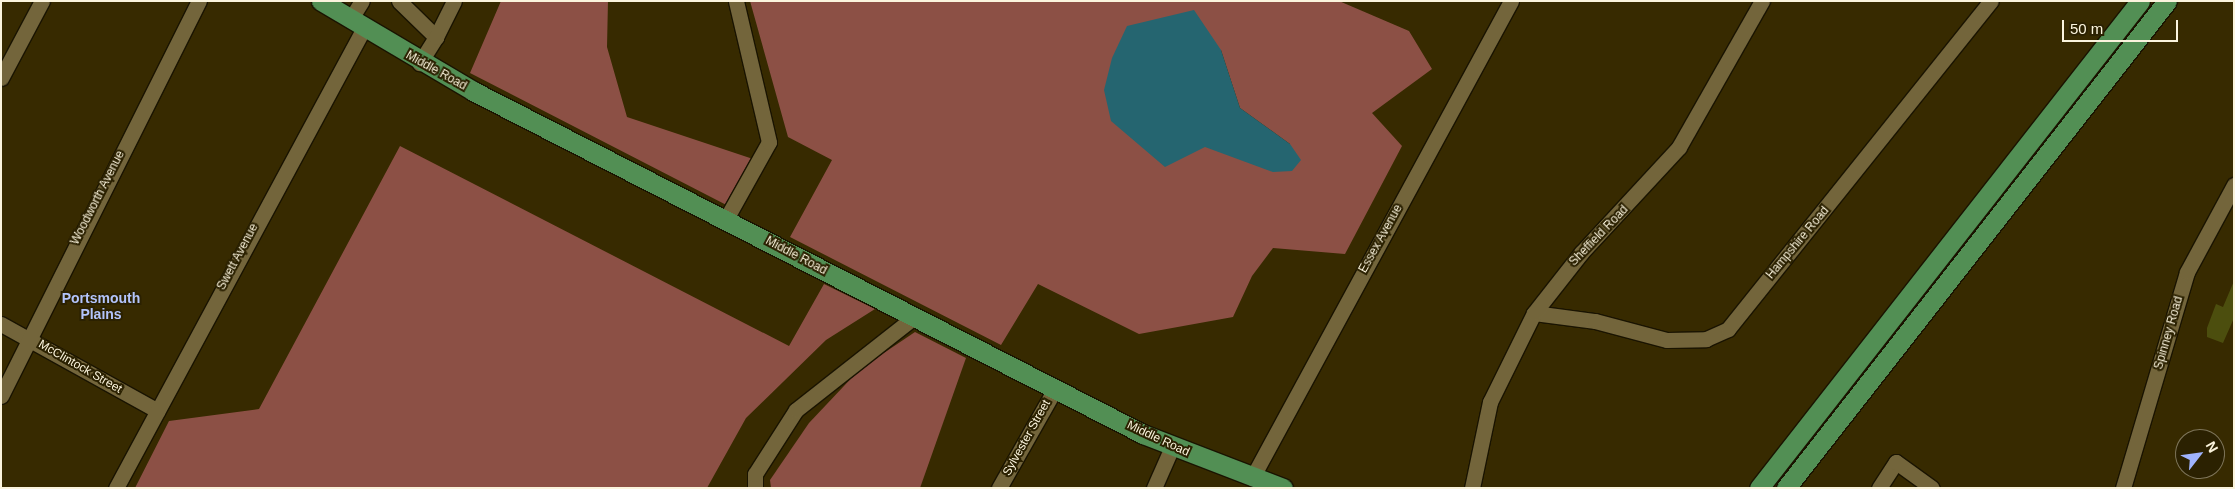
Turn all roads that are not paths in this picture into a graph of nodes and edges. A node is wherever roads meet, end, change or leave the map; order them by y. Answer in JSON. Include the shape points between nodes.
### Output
{"nodes":[{"id":1,"x":42,"y":1,"type":"edge"},
{"id":2,"x":199,"y":1,"type":"edge"},
{"id":3,"x":321,"y":1,"type":"edge"},
{"id":4,"x":362,"y":1,"type":"edge"},
{"id":5,"x":399,"y":1,"type":"edge"},
{"id":6,"x":454,"y":1,"type":"edge"},
{"id":7,"x":736,"y":1,"type":"edge"},
{"id":8,"x":1511,"y":1,"type":"edge"},
{"id":9,"x":1762,"y":1,"type":"edge"},
{"id":10,"x":1991,"y":1,"type":"edge"},
{"id":11,"x":2140,"y":1,"type":"edge"},
{"id":12,"x":2167,"y":1,"type":"edge"},
{"id":13,"x":357,"y":24,"type":"junction"},
{"id":14,"x":436,"y":37,"type":"junction"},
{"id":15,"x":420,"y":63,"type":"junction"},
{"id":16,"x":1,"y":78,"type":"edge"},
{"id":17,"x":2234,"y":185,"type":"edge"},
{"id":18,"x":726,"y":219,"type":"junction"},
{"id":19,"x":1534,"y":313,"type":"junction"},
{"id":20,"x":914,"y":317,"type":"junction"},
{"id":21,"x":1,"y":324,"type":"edge"},
{"id":22,"x":31,"y":339,"type":"junction"},
{"id":23,"x":1055,"y":389,"type":"junction"},
{"id":24,"x":1,"y":396,"type":"edge"},
{"id":25,"x":158,"y":411,"type":"junction"},
{"id":26,"x":1172,"y":447,"type":"junction"},
{"id":27,"x":1252,"y":478,"type":"junction"},
{"id":28,"x":1929,"y":487,"type":"edge"},
{"id":29,"x":116,"y":488,"type":"edge"},
{"id":30,"x":755,"y":488,"type":"edge"},
{"id":31,"x":999,"y":488,"type":"edge"},
{"id":32,"x":1154,"y":488,"type":"edge"},
{"id":33,"x":1283,"y":488,"type":"edge"},
{"id":34,"x":1472,"y":488,"type":"edge"},
{"id":35,"x":1759,"y":488,"type":"edge"},
{"id":36,"x":1786,"y":488,"type":"edge"},
{"id":37,"x":1879,"y":488,"type":"edge"},
{"id":38,"x":2123,"y":488,"type":"edge"}],
"edges":[{"from":1,"to":16,"type":"street"},
{"from":2,"to":22,"type":"street","name":"Woodworth Avenue"},
{"from":3,"to":13,"type":"main road","name":"Middle Road"},
{"from":4,"to":13,"type":"street","name":"Swett Avenue"},
{"from":5,"to":14,"type":"street"},
{"from":6,"to":14,"type":"street"},
{"from":7,"to":18,"type":"street","via":[[769,142]]},
{"from":8,"to":27,"type":"street","name":"Essex Avenue"},
{"from":9,"to":19,"type":"street","name":"Sheffield Road","via":[[1679,147],[1580,253]]},
{"from":10,"to":19,"type":"street","name":"Hampshire Road","via":[[1728,329],[1706,339],[1667,340],[1595,321]]},
{"from":11,"to":35,"type":"main road"},
{"from":12,"to":36,"type":"main road"},
{"from":13,"to":15,"type":"main road","name":"Middle Road"},
{"from":13,"to":25,"type":"street","name":"Swett Avenue"},
{"from":14,"to":15,"type":"street"},
{"from":15,"to":18,"type":"main road","name":"Middle Road"},
{"from":17,"to":38,"type":"street","name":"Spinney Road","via":[[2188,272]]},
{"from":18,"to":20,"type":"main road","name":"Middle Road"},
{"from":19,"to":34,"type":"street","name":"Sheffield Road","via":[[1490,402]]},
{"from":20,"to":23,"type":"main road","name":"Middle Road"},
{"from":20,"to":30,"type":"street","via":[[796,410],[755,474]]},
{"from":21,"to":22,"type":"street","name":"McClintock Street"},
{"from":22,"to":24,"type":"street","name":"Woodworth Avenue"},
{"from":22,"to":25,"type":"street","name":"McClintock Street"},
{"from":23,"to":26,"type":"main road","name":"Middle Road"},
{"from":23,"to":31,"type":"street","name":"Sylvester Street"},
{"from":25,"to":29,"type":"street","name":"Swett Avenue"},
{"from":26,"to":27,"type":"main road","name":"Middle Road"},
{"from":26,"to":32,"type":"street"},
{"from":27,"to":33,"type":"main road","name":"Middle Road"},
{"from":28,"to":37,"type":"street","via":[[1896,462]]}]}
